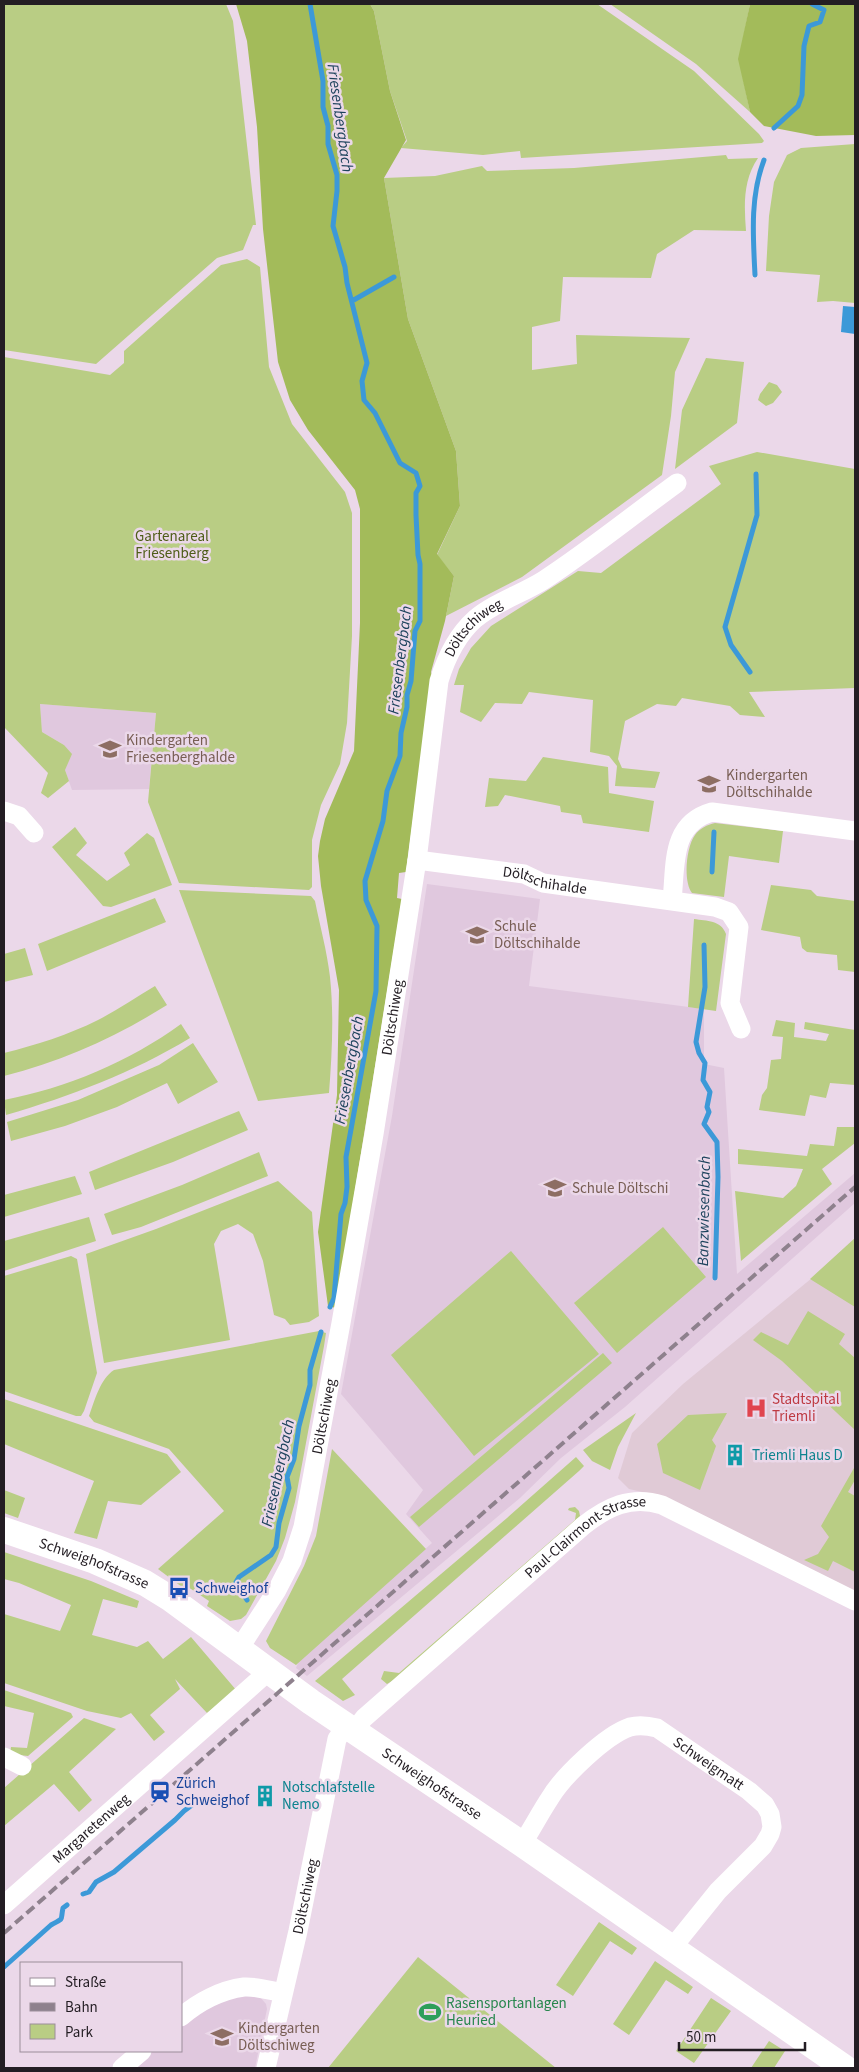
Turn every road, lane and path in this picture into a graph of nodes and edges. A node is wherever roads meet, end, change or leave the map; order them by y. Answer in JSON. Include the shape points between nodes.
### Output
{"nodes":[{"id":1,"x":677,"y":482,"type":"dead end"},
{"id":2,"x":4,"y":811,"type":"edge"},
{"id":3,"x":855,"y":831,"type":"edge"},
{"id":4,"x":34,"y":833,"type":"dead end"},
{"id":5,"x":417,"y":860,"type":"junction"},
{"id":6,"x":672,"y":900,"type":"junction"},
{"id":7,"x":741,"y":1029,"type":"dead end"},
{"id":8,"x":4,"y":1530,"type":"edge"},
{"id":9,"x":855,"y":1601,"type":"edge"},
{"id":10,"x":238,"y":1649,"type":"junction"},
{"id":11,"x":269,"y":1671,"type":"junction"},
{"id":12,"x":350,"y":1729,"type":"junction"},
{"id":13,"x":4,"y":1757,"type":"edge"},
{"id":14,"x":22,"y":1766,"type":"dead end"},
{"id":15,"x":522,"y":1844,"type":"junction"},
{"id":16,"x":4,"y":1906,"type":"edge"},
{"id":17,"x":672,"y":1948,"type":"junction"},
{"id":18,"x":283,"y":1992,"type":"junction"},
{"id":19,"x":182,"y":2016,"type":"edge"},
{"id":20,"x":141,"y":2052,"type":"edge"},
{"id":21,"x":122,"y":2068,"type":"edge"},
{"id":22,"x":266,"y":2068,"type":"edge"},
{"id":23,"x":845,"y":2068,"type":"edge"}],
"edges":[{"from":1,"to":5,"type":"street","name":"Döltschiweg","via":[[570,563],[475,619],[455,642],[439,681]]},
{"from":2,"to":4,"type":"street","via":[[19,816]]},
{"from":3,"to":6,"type":"street","via":[[712,812],[704,814],[680,836]]},
{"from":5,"to":6,"type":"street","name":"Döltschihalde","via":[[524,874],[544,883]]},
{"from":5,"to":10,"type":"street","name":"Döltschiweg","via":[[342,1323],[303,1527],[292,1561],[277,1590]]},
{"from":6,"to":7,"type":"street","name":"Döltschihalde","via":[[722,908],[736,921],[739,934],[730,1003]]},
{"from":8,"to":10,"type":"main road","name":"Schweighofstrasse","via":[[95,1561],[145,1583]]},
{"from":9,"to":12,"type":"street","name":"Paul-Clairmont-Strasse","via":[[662,1504],[639,1500],[621,1503],[583,1526]]},
{"from":10,"to":11,"type":"main road","name":"Schweighofstrasse"},
{"from":11,"to":12,"type":"main road","name":"Schweighofstrasse"},
{"from":11,"to":16,"type":"street","name":"Margaretenweg"},
{"from":12,"to":15,"type":"main road","name":"Schweighofstrasse"},
{"from":12,"to":18,"type":"street","name":"Döltschiweg","via":[[336,1739]]},
{"from":13,"to":14,"type":"street"},
{"from":15,"to":17,"type":"main road","name":"Schweighofstrasse"},
{"from":15,"to":17,"type":"street","name":"Schweigmatt","via":[[565,1777],[585,1758],[630,1727],[657,1728],[708,1762],[765,1805],[770,1814],[770,1834],[763,1846],[718,1891]]},
{"from":17,"to":23,"type":"main road","name":"Schweighofstrasse"},
{"from":18,"to":19,"type":"street","via":[[246,1987],[225,1992],[197,2004]]},
{"from":18,"to":22,"type":"street","name":"Döltschiweg"},
{"from":20,"to":21,"type":"street"}]}
